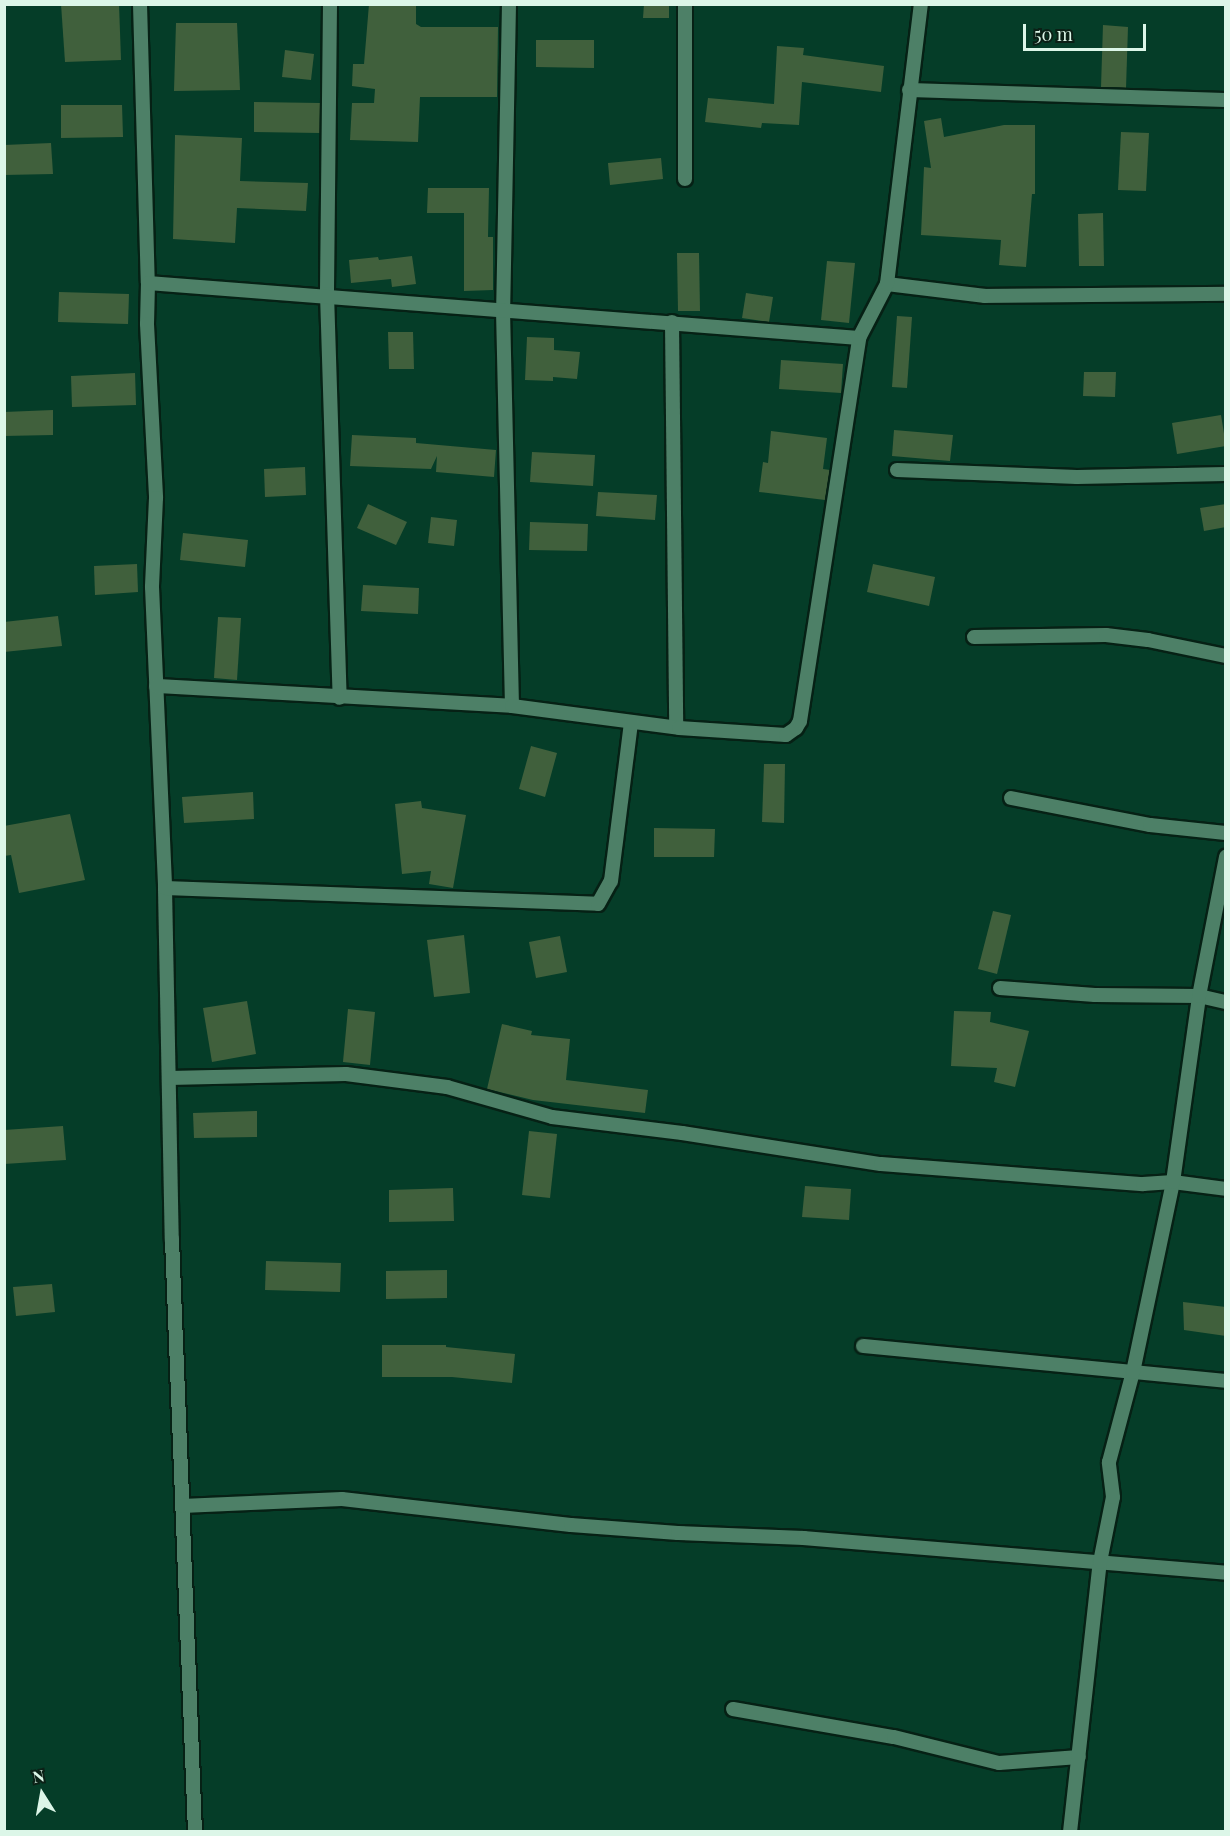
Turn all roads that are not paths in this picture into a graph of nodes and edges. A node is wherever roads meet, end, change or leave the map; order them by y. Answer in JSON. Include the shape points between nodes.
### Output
{"nodes":[{"id":1,"x":140,"y":4,"type":"edge"},
{"id":2,"x":330,"y":4,"type":"edge"},
{"id":3,"x":508,"y":4,"type":"edge"},
{"id":4,"x":685,"y":4,"type":"edge"},
{"id":5,"x":921,"y":4,"type":"edge"},
{"id":6,"x":909,"y":90,"type":"junction"},
{"id":7,"x":1226,"y":100,"type":"edge"},
{"id":8,"x":685,"y":179,"type":"dead end"},
{"id":9,"x":148,"y":283,"type":"junction"},
{"id":10,"x":887,"y":284,"type":"junction"},
{"id":11,"x":327,"y":294,"type":"junction"},
{"id":12,"x":1226,"y":294,"type":"edge"},
{"id":13,"x":503,"y":310,"type":"junction"},
{"id":14,"x":672,"y":322,"type":"junction"},
{"id":15,"x":859,"y":338,"type":"junction"},
{"id":16,"x":897,"y":470,"type":"dead end"},
{"id":17,"x":1226,"y":474,"type":"edge"},
{"id":18,"x":974,"y":637,"type":"dead end"},
{"id":19,"x":1226,"y":656,"type":"edge"},
{"id":20,"x":156,"y":686,"type":"junction"},
{"id":21,"x":340,"y":698,"type":"junction"},
{"id":22,"x":512,"y":706,"type":"junction"},
{"id":23,"x":631,"y":722,"type":"junction"},
{"id":24,"x":676,"y":727,"type":"junction"},
{"id":25,"x":1011,"y":798,"type":"dead end"},
{"id":26,"x":1226,"y":833,"type":"edge"},
{"id":27,"x":1226,"y":857,"type":"edge"},
{"id":28,"x":165,"y":888,"type":"junction"},
{"id":29,"x":1000,"y":988,"type":"dead end"},
{"id":30,"x":1198,"y":996,"type":"junction"},
{"id":31,"x":1226,"y":1002,"type":"edge"},
{"id":32,"x":169,"y":1078,"type":"junction"},
{"id":33,"x":1173,"y":1182,"type":"junction"},
{"id":34,"x":1226,"y":1189,"type":"edge"},
{"id":35,"x":863,"y":1346,"type":"dead end"},
{"id":36,"x":1133,"y":1372,"type":"junction"},
{"id":37,"x":1226,"y":1381,"type":"edge"},
{"id":38,"x":182,"y":1506,"type":"junction"},
{"id":39,"x":1100,"y":1562,"type":"junction"},
{"id":40,"x":1226,"y":1573,"type":"edge"},
{"id":41,"x":734,"y":1709,"type":"dead end"},
{"id":42,"x":1079,"y":1757,"type":"junction"},
{"id":43,"x":195,"y":1832,"type":"edge"},
{"id":44,"x":1070,"y":1832,"type":"edge"}],
"edges":[{"from":1,"to":9,"type":"street"},
{"from":2,"to":11,"type":"street"},
{"from":3,"to":13,"type":"street"},
{"from":4,"to":8,"type":"street"},
{"from":5,"to":6,"type":"street"},
{"from":6,"to":7,"type":"street"},
{"from":6,"to":10,"type":"street"},
{"from":9,"to":11,"type":"street"},
{"from":9,"to":20,"type":"street","via":[[156,498],[152,587]]},
{"from":10,"to":12,"type":"street","via":[[985,296]]},
{"from":10,"to":15,"type":"street"},
{"from":11,"to":13,"type":"street"},
{"from":11,"to":21,"type":"street"},
{"from":13,"to":14,"type":"street"},
{"from":13,"to":22,"type":"street"},
{"from":14,"to":15,"type":"street"},
{"from":14,"to":24,"type":"street"},
{"from":15,"to":24,"type":"street","via":[[800,721],[786,735]]},
{"from":16,"to":17,"type":"street","via":[[1077,477]]},
{"from":18,"to":19,"type":"street","via":[[1106,635]]},
{"from":20,"to":21,"type":"street"},
{"from":20,"to":28,"type":"street"},
{"from":21,"to":22,"type":"street"},
{"from":22,"to":23,"type":"street"},
{"from":23,"to":24,"type":"street"},
{"from":23,"to":28,"type":"street","via":[[611,880],[598,904]]},
{"from":25,"to":26,"type":"street","via":[[1150,825]]},
{"from":27,"to":30,"type":"street"},
{"from":28,"to":32,"type":"street"},
{"from":29,"to":30,"type":"street","via":[[1095,995]]},
{"from":30,"to":31,"type":"street"},
{"from":30,"to":33,"type":"street"},
{"from":32,"to":33,"type":"street","via":[[346,1074],[447,1088],[552,1117],[682,1132],[881,1164],[1143,1184]]},
{"from":32,"to":38,"type":"street"},
{"from":33,"to":34,"type":"street"},
{"from":33,"to":36,"type":"street"},
{"from":35,"to":36,"type":"street"},
{"from":36,"to":37,"type":"street"},
{"from":36,"to":39,"type":"street","via":[[1109,1462],[1113,1497]]},
{"from":38,"to":39,"type":"street","via":[[342,1499],[571,1525],[804,1538]]},
{"from":38,"to":43,"type":"street"},
{"from":39,"to":40,"type":"street"},
{"from":39,"to":42,"type":"street"},
{"from":41,"to":42,"type":"street","via":[[894,1737],[999,1763]]},
{"from":42,"to":44,"type":"street"}]}
